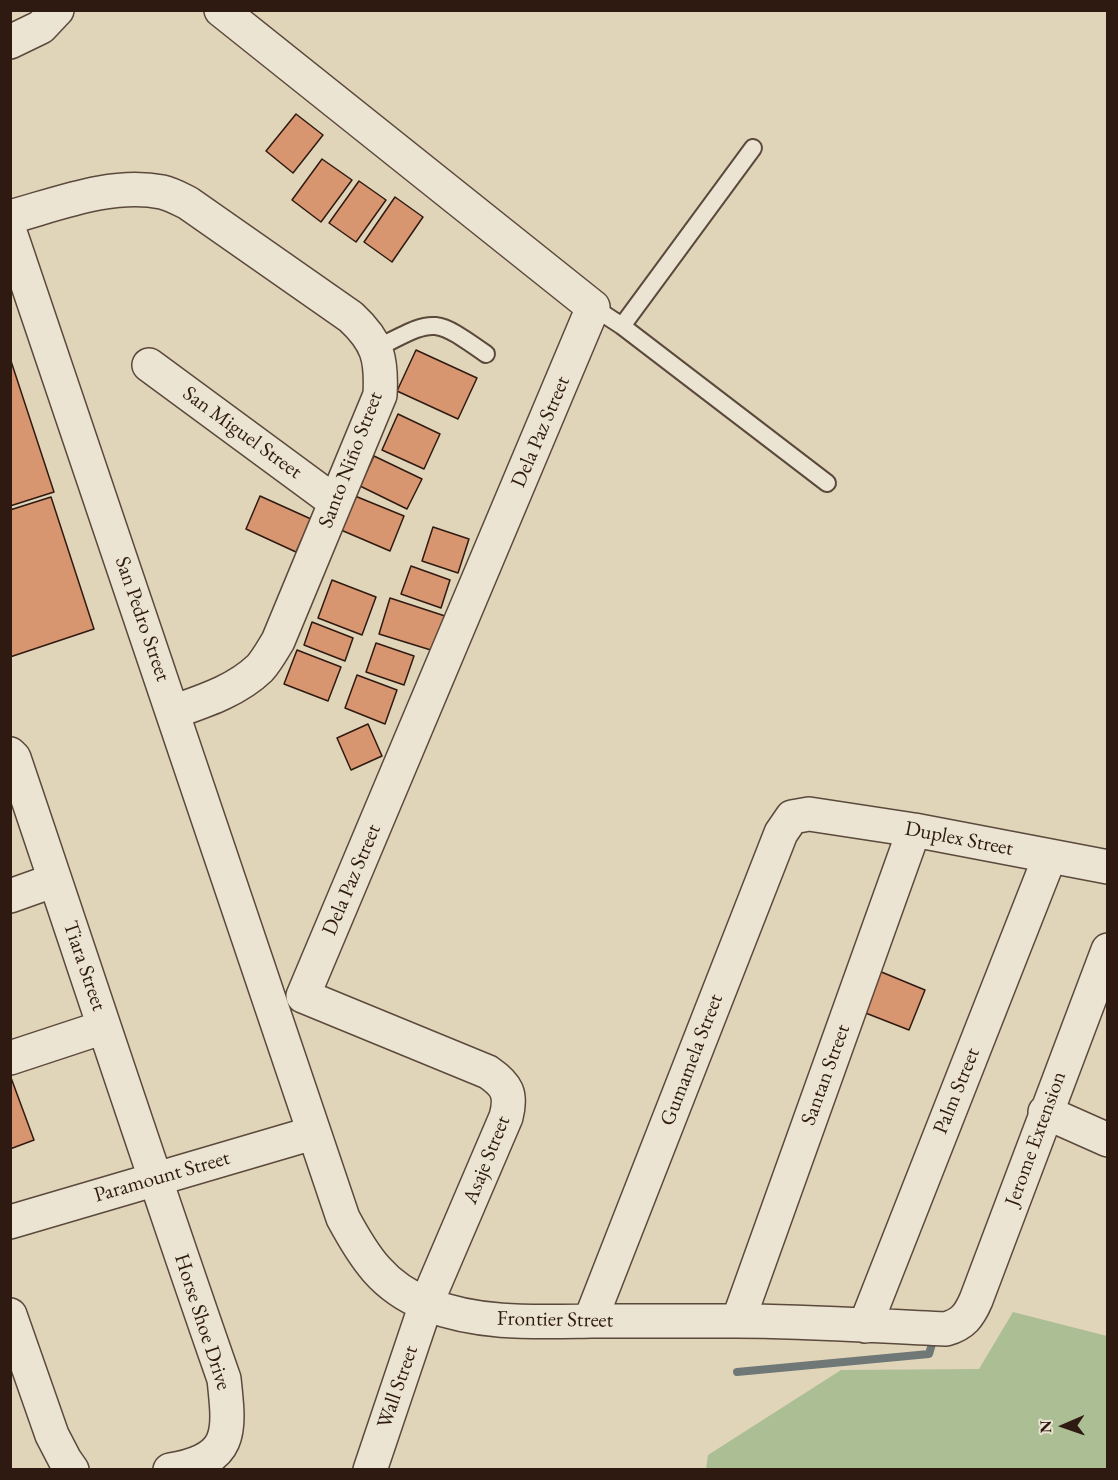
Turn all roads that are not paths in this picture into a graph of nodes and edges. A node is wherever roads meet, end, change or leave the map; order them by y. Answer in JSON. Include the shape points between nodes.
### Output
{"nodes":[{"id":1,"x":57,"y":10,"type":"edge"},
{"id":2,"x":221,"y":10,"type":"edge"},
{"id":3,"x":10,"y":42,"type":"edge"},
{"id":4,"x":753,"y":148,"type":"dead end"},
{"id":5,"x":10,"y":217,"type":"edge"},
{"id":6,"x":10,"y":232,"type":"edge"},
{"id":7,"x":593,"y":307,"type":"junction"},
{"id":8,"x":622,"y":326,"type":"junction"},
{"id":9,"x":377,"y":348,"type":"junction"},
{"id":10,"x":486,"y":354,"type":"dead end"},
{"id":11,"x":149,"y":365,"type":"dead end"},
{"id":12,"x":827,"y":483,"type":"dead end"},
{"id":13,"x":335,"y":502,"type":"junction"},
{"id":14,"x":173,"y":712,"type":"junction"},
{"id":15,"x":10,"y":754,"type":"edge"},
{"id":16,"x":809,"y":813,"type":"joint"},
{"id":17,"x":914,"y":830,"type":"junction"},
{"id":18,"x":1050,"y":856,"type":"junction"},
{"id":19,"x":1107,"y":867,"type":"edge"},
{"id":20,"x":55,"y":880,"type":"junction"},
{"id":21,"x":10,"y":896,"type":"edge"},
{"id":22,"x":1107,"y":950,"type":"edge"},
{"id":23,"x":303,"y":996,"type":"junction"},
{"id":24,"x":271,"y":1007,"type":"junction"},
{"id":25,"x":104,"y":1027,"type":"junction"},
{"id":26,"x":10,"y":1059,"type":"edge"},
{"id":27,"x":1045,"y":1112,"type":"junction"},
{"id":28,"x":313,"y":1133,"type":"junction"},
{"id":29,"x":1107,"y":1140,"type":"edge"},
{"id":30,"x":154,"y":1180,"type":"junction"},
{"id":31,"x":10,"y":1222,"type":"edge"},
{"id":32,"x":426,"y":1304,"type":"junction"},
{"id":33,"x":10,"y":1316,"type":"edge"},
{"id":34,"x":590,"y":1321,"type":"junction"},
{"id":35,"x":738,"y":1321,"type":"junction"},
{"id":36,"x":959,"y":1325,"type":"joint"},
{"id":37,"x":865,"y":1326,"type":"junction"},
{"id":38,"x":72,"y":1470,"type":"edge"},
{"id":39,"x":171,"y":1470,"type":"edge"},
{"id":40,"x":370,"y":1470,"type":"edge"}],
"edges":[{"from":1,"to":3,"type":"street","via":[[41,27]]},
{"from":2,"to":7,"type":"street"},
{"from":4,"to":8,"type":"lane"},
{"from":5,"to":9,"type":"street","name":"Santo Niño Street","via":[[95,194],[164,192],[188,203],[351,316]]},
{"from":6,"to":14,"type":"street","name":"San Pedro Street"},
{"from":7,"to":8,"type":"lane"},
{"from":7,"to":23,"type":"street","name":"Dela Paz Street"},
{"from":8,"to":12,"type":"lane"},
{"from":9,"to":10,"type":"lane","via":[[431,324],[454,331]]},
{"from":9,"to":13,"type":"street","name":"Santo Niño Street","via":[[380,395]]},
{"from":11,"to":13,"type":"street","name":"San Miguel Street"},
{"from":13,"to":14,"type":"street","name":"Santo Niño Street","via":[[278,641],[261,667],[212,699]]},
{"from":14,"to":24,"type":"street","name":"San Pedro Street"},
{"from":15,"to":20,"type":"street","name":"Tiara Street"},
{"from":16,"to":17,"type":"street","name":"Duplex Street"},
{"from":16,"to":34,"type":"street","name":"Gumamela Street","via":[[792,817],[781,833]]},
{"from":17,"to":18,"type":"street","name":"Duplex Street"},
{"from":17,"to":35,"type":"street","name":"Santan Street"},
{"from":18,"to":19,"type":"street","name":"Duplex Street"},
{"from":18,"to":37,"type":"street","name":"Palm Street"},
{"from":20,"to":21,"type":"street"},
{"from":20,"to":25,"type":"street","name":"Tiara Street"},
{"from":22,"to":27,"type":"street","name":"Jerome Extension"},
{"from":23,"to":24,"type":"street"},
{"from":23,"to":32,"type":"street","name":"Asaje Street","via":[[488,1072],[507,1090],[510,1103],[506,1117]]},
{"from":24,"to":28,"type":"street","name":"Frontier Street"},
{"from":25,"to":26,"type":"street"},
{"from":25,"to":30,"type":"street","name":"Tiara Street"},
{"from":27,"to":29,"type":"street"},
{"from":27,"to":36,"type":"street","name":"Jerome Extension","via":[[976,1300]]},
{"from":28,"to":30,"type":"street","name":"Paramount Street"},
{"from":28,"to":32,"type":"street","name":"Frontier Street","via":[[343,1218],[361,1251],[382,1277]]},
{"from":30,"to":31,"type":"street","name":"Paramount Street"},
{"from":30,"to":39,"type":"street","name":"Horse Shoe Drive","via":[[224,1379],[228,1410],[226,1434],[216,1453]]},
{"from":32,"to":34,"type":"street","name":"Frontier Street","via":[[495,1321]]},
{"from":32,"to":40,"type":"street","name":"Wall Street"},
{"from":33,"to":38,"type":"street","via":[[52,1435]]},
{"from":34,"to":35,"type":"street","name":"Frontier Street"},
{"from":35,"to":37,"type":"street","name":"Frontier Street"},
{"from":36,"to":37,"type":"street","name":"Frontier Street","via":[[946,1329]]}]}
